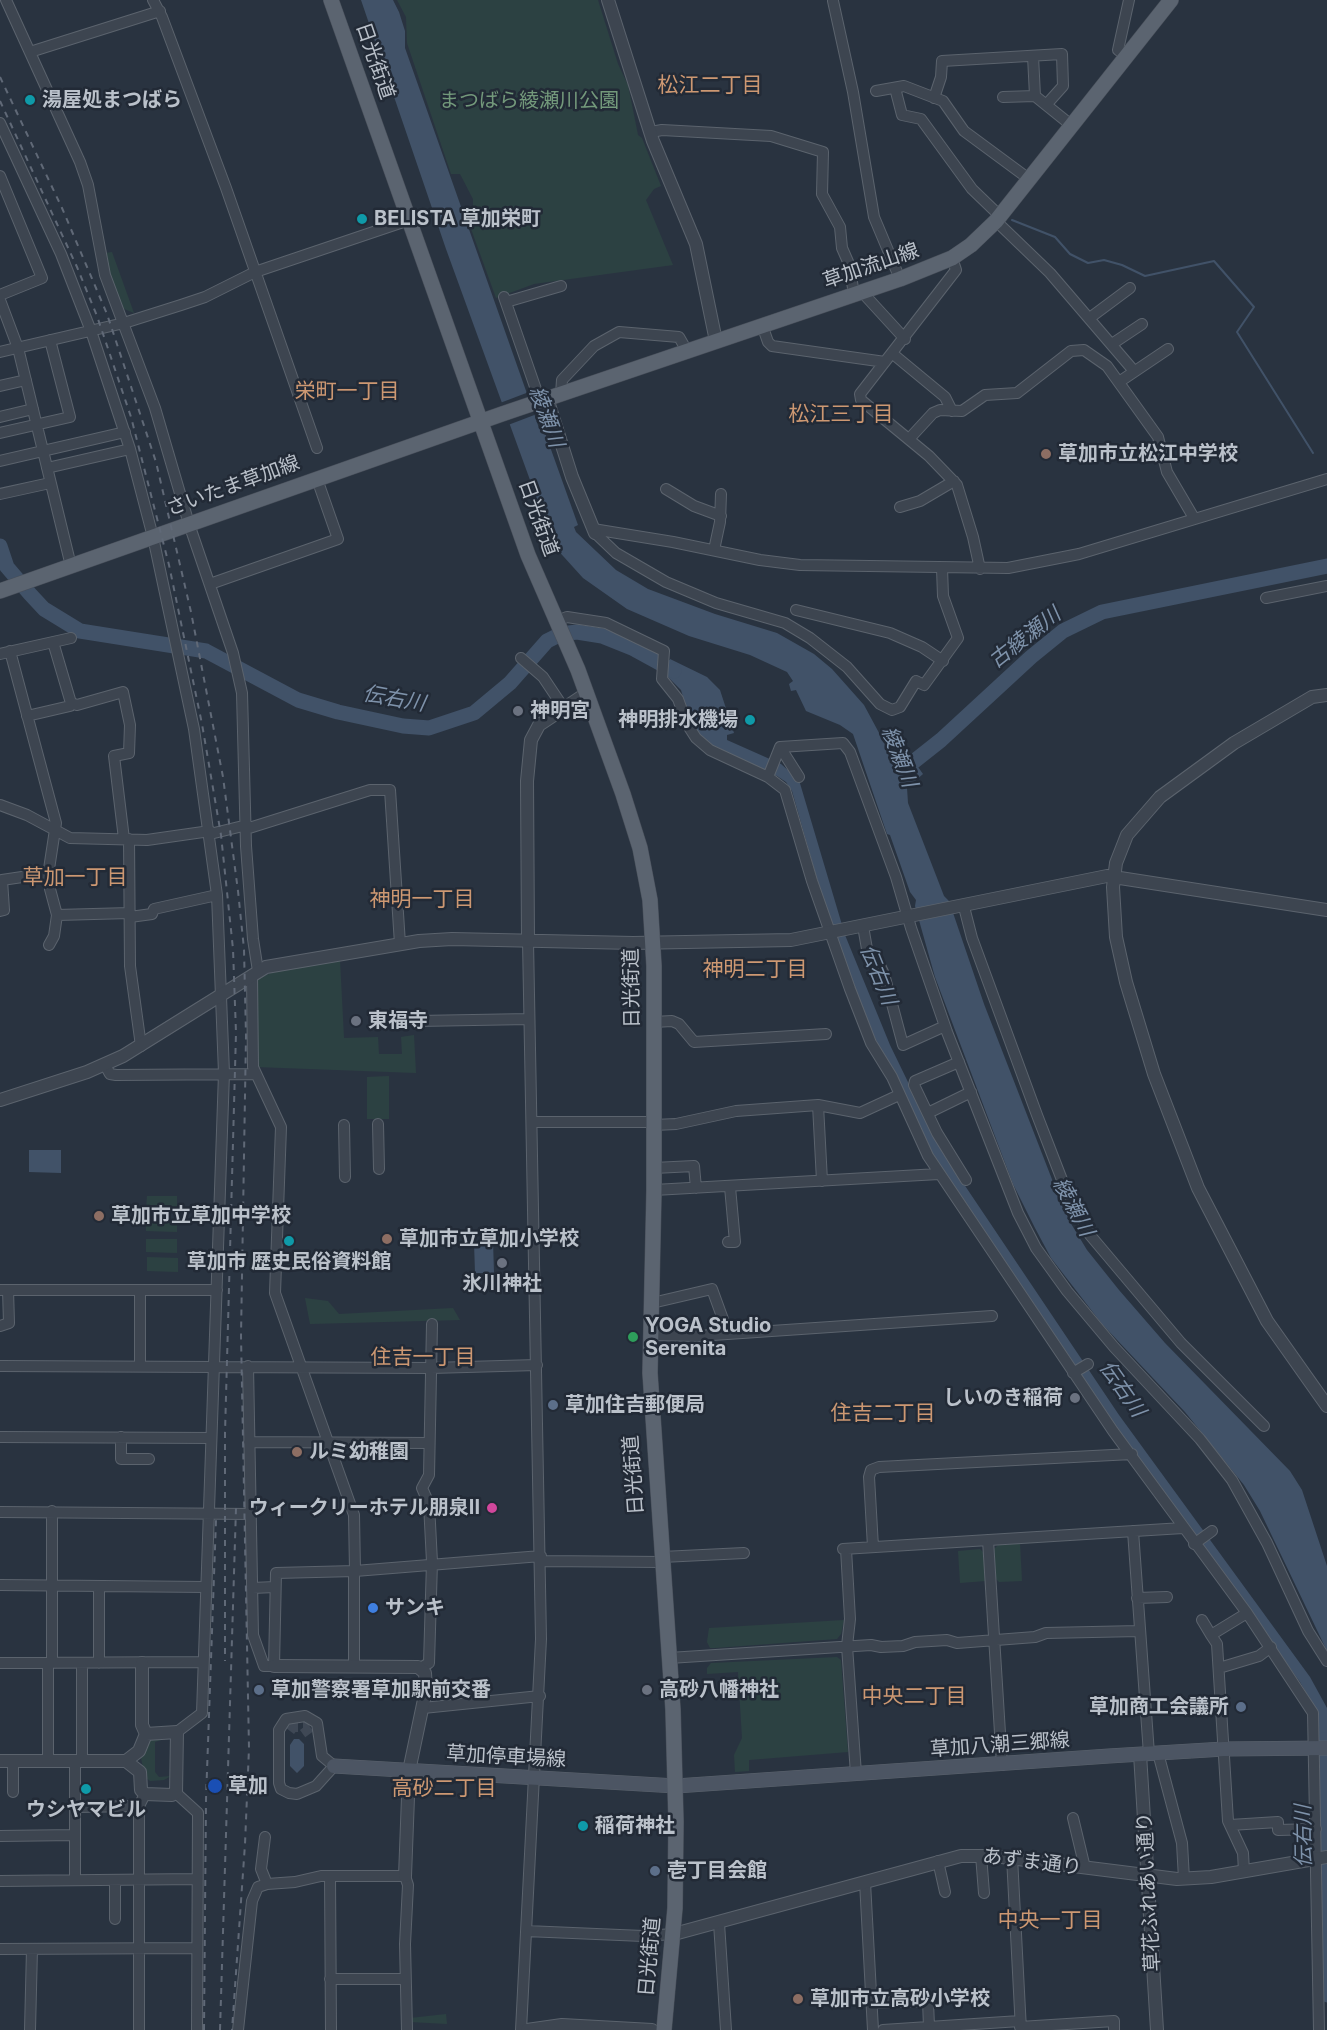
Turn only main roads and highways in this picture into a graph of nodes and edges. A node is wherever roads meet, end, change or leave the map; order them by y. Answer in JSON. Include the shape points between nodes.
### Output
{"nodes":[{"id":1,"x":331,"y":0,"type":"edge"},
{"id":2,"x":1171,"y":0,"type":"edge"},
{"id":3,"x":481,"y":421,"type":"junction"},
{"id":4,"x":2,"y":586,"type":"edge"},
{"id":5,"x":1320,"y":1748,"type":"edge"},
{"id":6,"x":334,"y":1766,"type":"road end"},
{"id":7,"x":676,"y":1786,"type":"junction"},
{"id":8,"x":664,"y":2030,"type":"edge"}],
"edges":[{"from":1,"to":3,"type":"main road","name":"日光街道"},
{"from":2,"to":3,"type":"main road","name":"草加流山線","via":[[998,219],[952,258]]},
{"from":3,"to":4,"type":"main road","name":"さいたま草加線","via":[[71,566]]},
{"from":3,"to":7,"type":"main road","name":"日光街道","via":[[532,564],[587,693],[640,848],[650,900],[654,1022],[651,1412]]},
{"from":5,"to":7,"type":"main road","name":"草加八潮三郷線","via":[[1224,1749]]},
{"from":6,"to":7,"type":"main road","name":"草加停車場線"},
{"from":7,"to":8,"type":"main road","name":"日光街道","via":[[674,1934]]}]}
